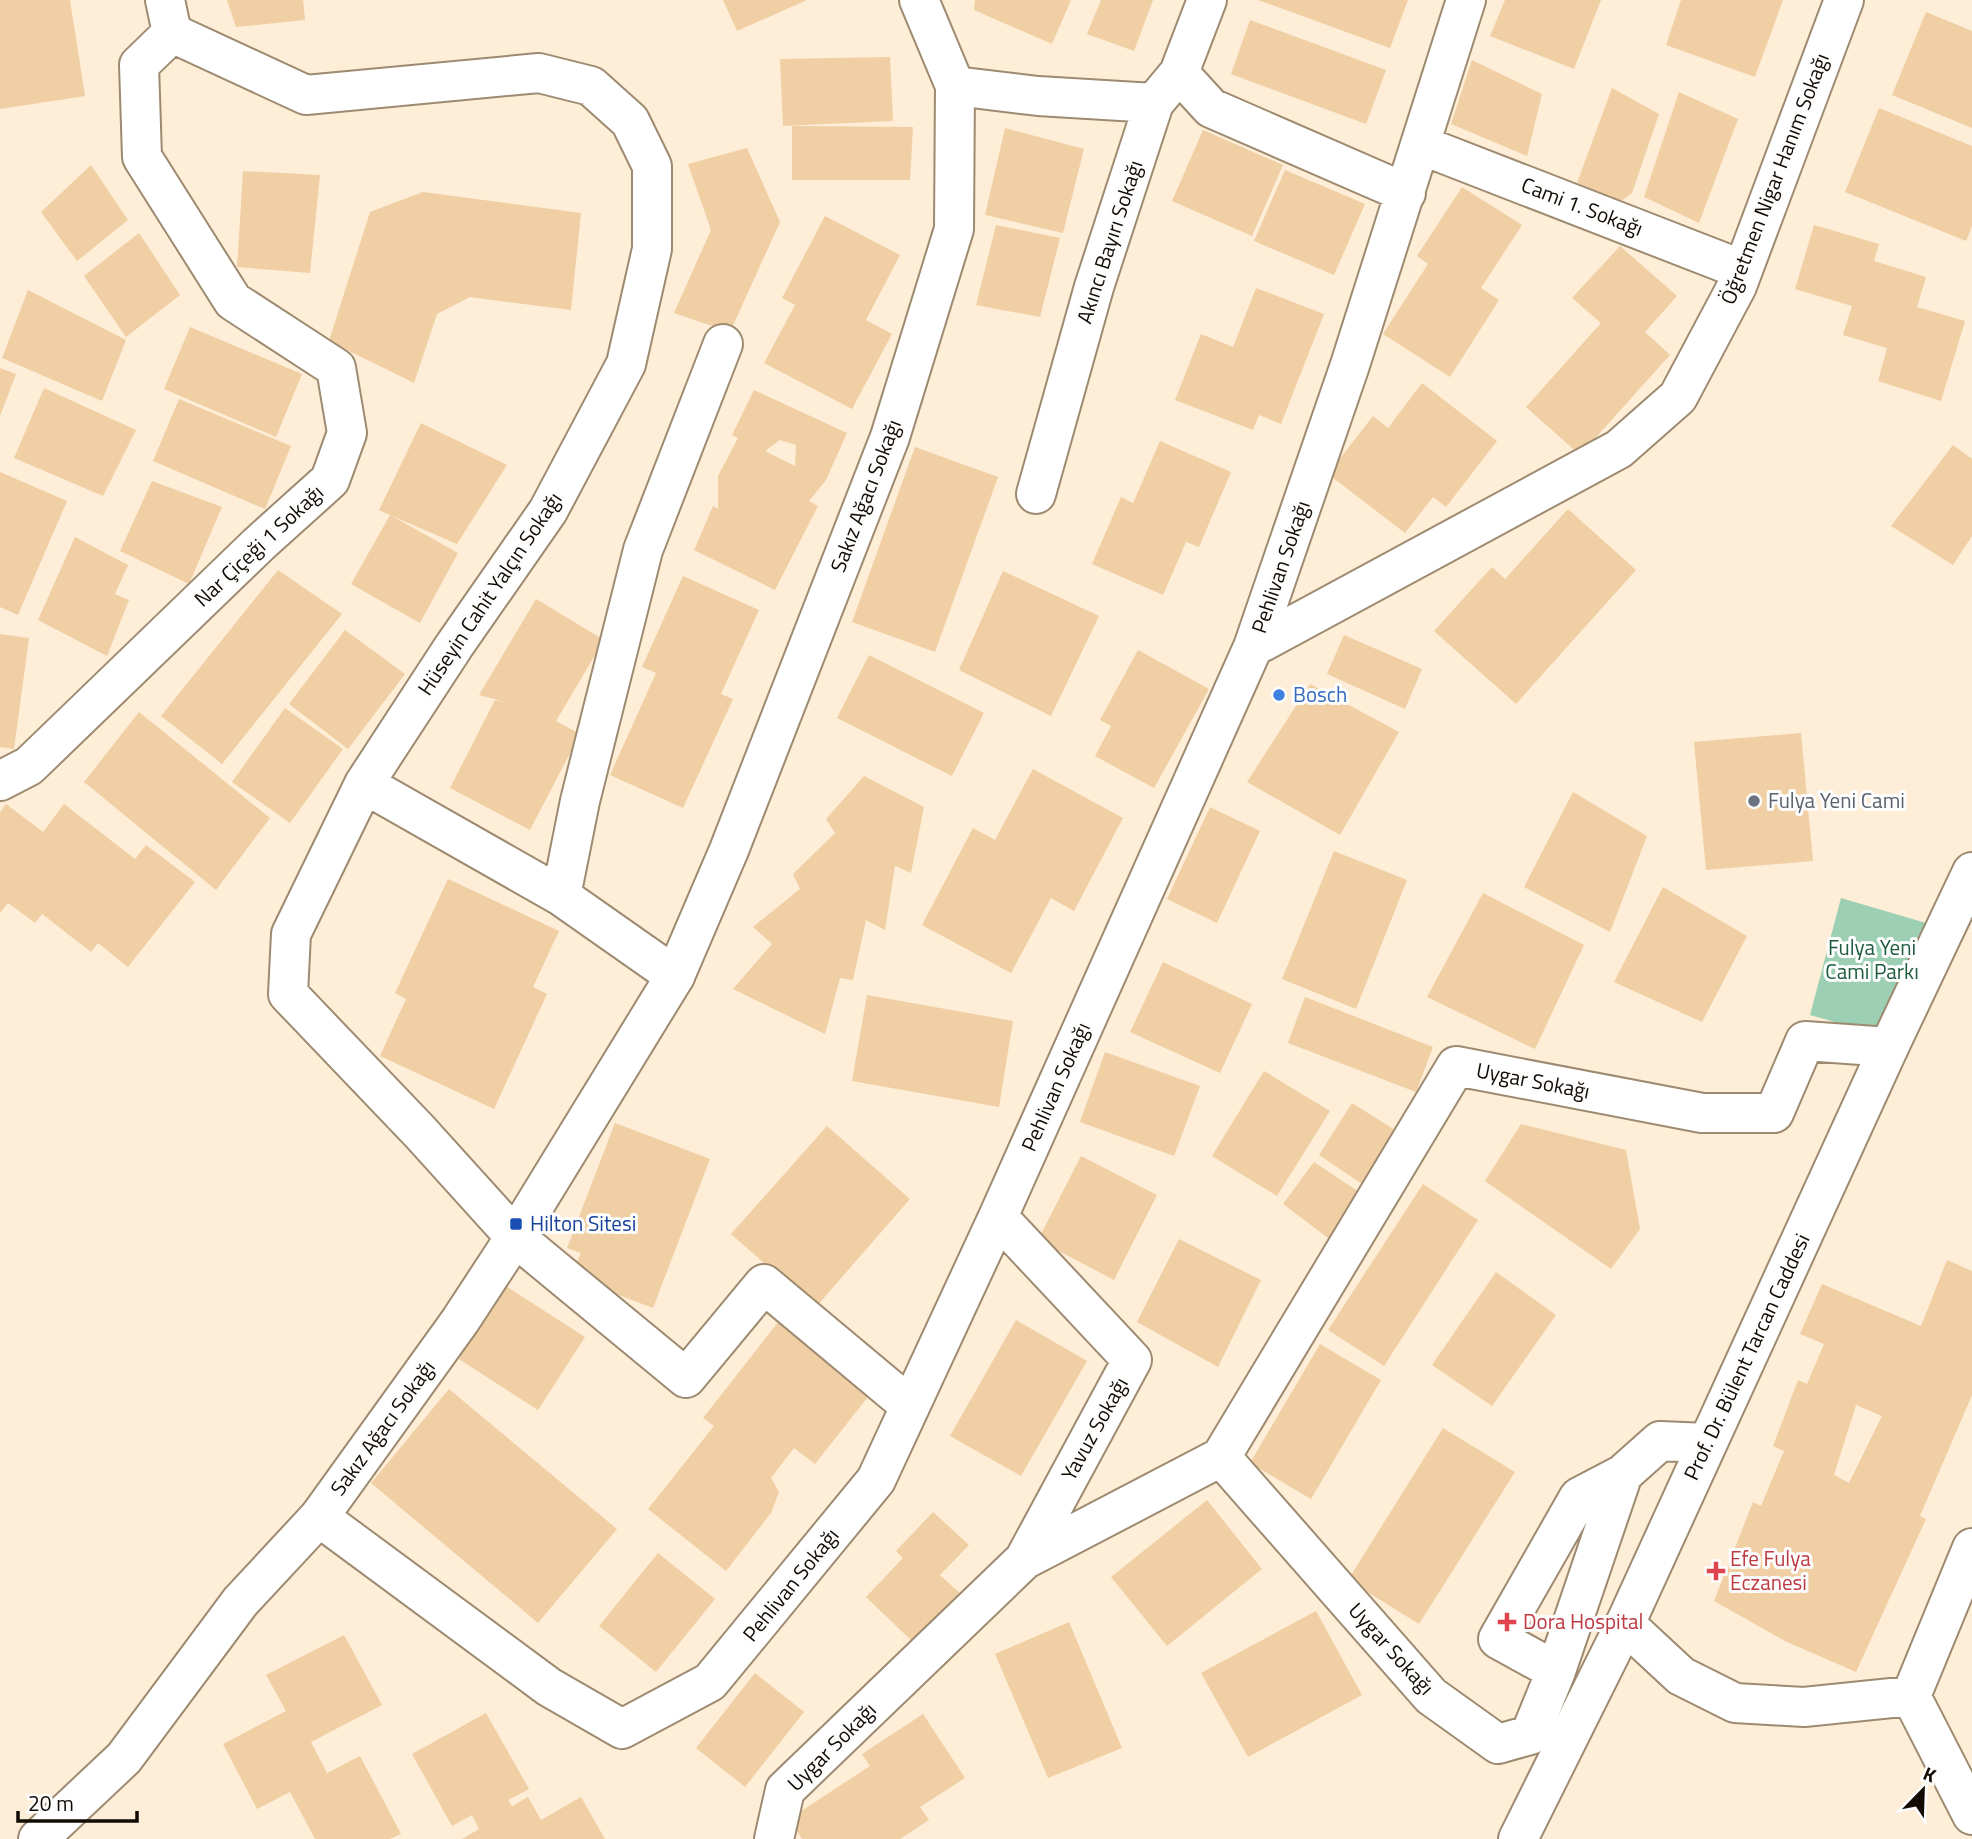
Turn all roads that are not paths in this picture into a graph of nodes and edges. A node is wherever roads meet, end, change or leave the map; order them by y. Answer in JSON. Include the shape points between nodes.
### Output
{"nodes":[{"id":1,"x":919,"y":0,"type":"edge"},
{"id":2,"x":1207,"y":0,"type":"edge"},
{"id":3,"x":1466,"y":0,"type":"edge"},
{"id":4,"x":1844,"y":0,"type":"edge"},
{"id":5,"x":168,"y":16,"type":"edge"},
{"id":6,"x":1180,"y":73,"type":"junction"},
{"id":7,"x":955,"y":86,"type":"junction"},
{"id":8,"x":1154,"y":103,"type":"junction"},
{"id":9,"x":1421,"y":145,"type":"junction"},
{"id":10,"x":1406,"y":193,"type":"junction"},
{"id":11,"x":1743,"y":270,"type":"junction"},
{"id":12,"x":723,"y":344,"type":"dead end"},
{"id":13,"x":1036,"y":494,"type":"dead end"},
{"id":14,"x":1253,"y":647,"type":"junction"},
{"id":15,"x":0,"y":781,"type":"edge"},
{"id":16,"x":364,"y":784,"type":"junction"},
{"id":17,"x":1972,"y":872,"type":"edge"},
{"id":18,"x":561,"y":896,"type":"junction"},
{"id":19,"x":675,"y":976,"type":"junction"},
{"id":20,"x":1889,"y":1047,"type":"junction"},
{"id":21,"x":998,"y":1217,"type":"junction"},
{"id":22,"x":515,"y":1237,"type":"junction"},
{"id":23,"x":910,"y":1406,"type":"junction"},
{"id":24,"x":1707,"y":1443,"type":"junction"},
{"id":25,"x":1222,"y":1457,"type":"junction"},
{"id":26,"x":1623,"y":1474,"type":"junction"},
{"id":27,"x":319,"y":1517,"type":"junction"},
{"id":28,"x":1972,"y":1548,"type":"edge"},
{"id":29,"x":1024,"y":1560,"type":"junction"},
{"id":30,"x":1625,"y":1624,"type":"junction"},
{"id":31,"x":1556,"y":1671,"type":"junction"},
{"id":32,"x":1911,"y":1696,"type":"junction"},
{"id":33,"x":1972,"y":1815,"type":"edge"},
{"id":34,"x":38,"y":1839,"type":"edge"},
{"id":35,"x":774,"y":1839,"type":"edge"},
{"id":36,"x":1518,"y":1839,"type":"edge"}],
"edges":[{"from":1,"to":7,"type":"street","name":"Sakız Ağacı Sokağı"},
{"from":2,"to":6,"type":"street","name":"Akıncı Bayırı Sokağı"},
{"from":3,"to":9,"type":"street","name":"Pehlivan Sokağı"},
{"from":4,"to":11,"type":"street","name":"Öğretmen Nigar Hanım Sokağı"},
{"from":5,"to":15,"type":"street","name":"Nar Çiçeği 1 Sokağı","via":[[139,65],[142,157],[233,302],[335,368],[347,433],[330,480],[29,765]]},
{"from":5,"to":16,"type":"street","name":"Hüseyin Cahit Yalçın Sokağı","via":[[306,95],[539,73],[591,86],[629,121],[652,166],[652,249],[625,364],[548,511]]},
{"from":6,"to":8,"type":"street","name":"Akıncı Bayırı Sokağı"},
{"from":6,"to":10,"type":"street","via":[[1211,108]]},
{"from":7,"to":8,"type":"street"},
{"from":7,"to":19,"type":"street","name":"Sakız Ağacı Sokağı","via":[[954,229],[890,437]]},
{"from":8,"to":13,"type":"street","name":"Akıncı Bayırı Sokağı","via":[[1094,287]]},
{"from":9,"to":10,"type":"street","name":"Pehlivan Sokağı"},
{"from":9,"to":11,"type":"street","name":"Cami 1. Sokağı"},
{"from":10,"to":14,"type":"street","name":"Pehlivan Sokağı"},
{"from":11,"to":14,"type":"street","name":"Öğretmen Nigar Hanım Sokağı","via":[[1678,397],[1619,449]]},
{"from":12,"to":18,"type":"street","via":[[643,550]]},
{"from":14,"to":21,"type":"street","name":"Pehlivan Sokağı"},
{"from":16,"to":18,"type":"street"},
{"from":16,"to":22,"type":"street","name":"Hüseyin Cahit Yalçın Sokağı","via":[[291,934],[288,994]]},
{"from":17,"to":20,"type":"street","name":"Prof. Dr. Bülent Tarcan Caddesi"},
{"from":18,"to":19,"type":"street"},
{"from":19,"to":22,"type":"street","name":"Sakız Ağacı Sokağı"},
{"from":20,"to":24,"type":"street","name":"Prof. Dr. Bülent Tarcan Caddesi"},
{"from":20,"to":25,"type":"street","name":"Uygar Sokağı","via":[[1805,1041],[1774,1113],[1702,1114],[1456,1066]]},
{"from":21,"to":23,"type":"street","name":"Pehlivan Sokağı"},
{"from":21,"to":29,"type":"street","name":"Yavuz Sokağı","via":[[1132,1360]]},
{"from":22,"to":23,"type":"street","name":"Hüseyin Cahit Yalçın Sokağı","via":[[686,1378],[764,1284]]},
{"from":22,"to":27,"type":"street","name":"Sakız Ağacı Sokağı"},
{"from":23,"to":27,"type":"street","name":"Pehlivan Sokağı","via":[[876,1480],[710,1682],[622,1729],[549,1687]]},
{"from":24,"to":26,"type":"street","name":"Uygar Sokağı","via":[[1660,1441]]},
{"from":24,"to":30,"type":"street","name":"Prof. Dr. Bülent Tarcan Caddesi"},
{"from":25,"to":29,"type":"street","name":"Uygar Sokağı"},
{"from":25,"to":31,"type":"street","name":"Uygar Sokağı","via":[[1431,1696],[1499,1744],[1530,1735]]},
{"from":26,"to":31,"type":"street","name":"Uygar Sokağı"},
{"from":26,"to":31,"type":"street","via":[[1579,1497],[1498,1639]]},
{"from":27,"to":34,"type":"street","name":"Sakız Ağacı Sokağı","via":[[240,1602],[124,1758]]},
{"from":28,"to":32,"type":"street"},
{"from":29,"to":35,"type":"street","name":"Uygar Sokağı","via":[[785,1790]]},
{"from":30,"to":32,"type":"street","via":[[1681,1676],[1735,1703],[1804,1707]]},
{"from":30,"to":36,"type":"street","name":"Prof. Dr. Bülent Tarcan Caddesi"},
{"from":32,"to":33,"type":"street"}]}
